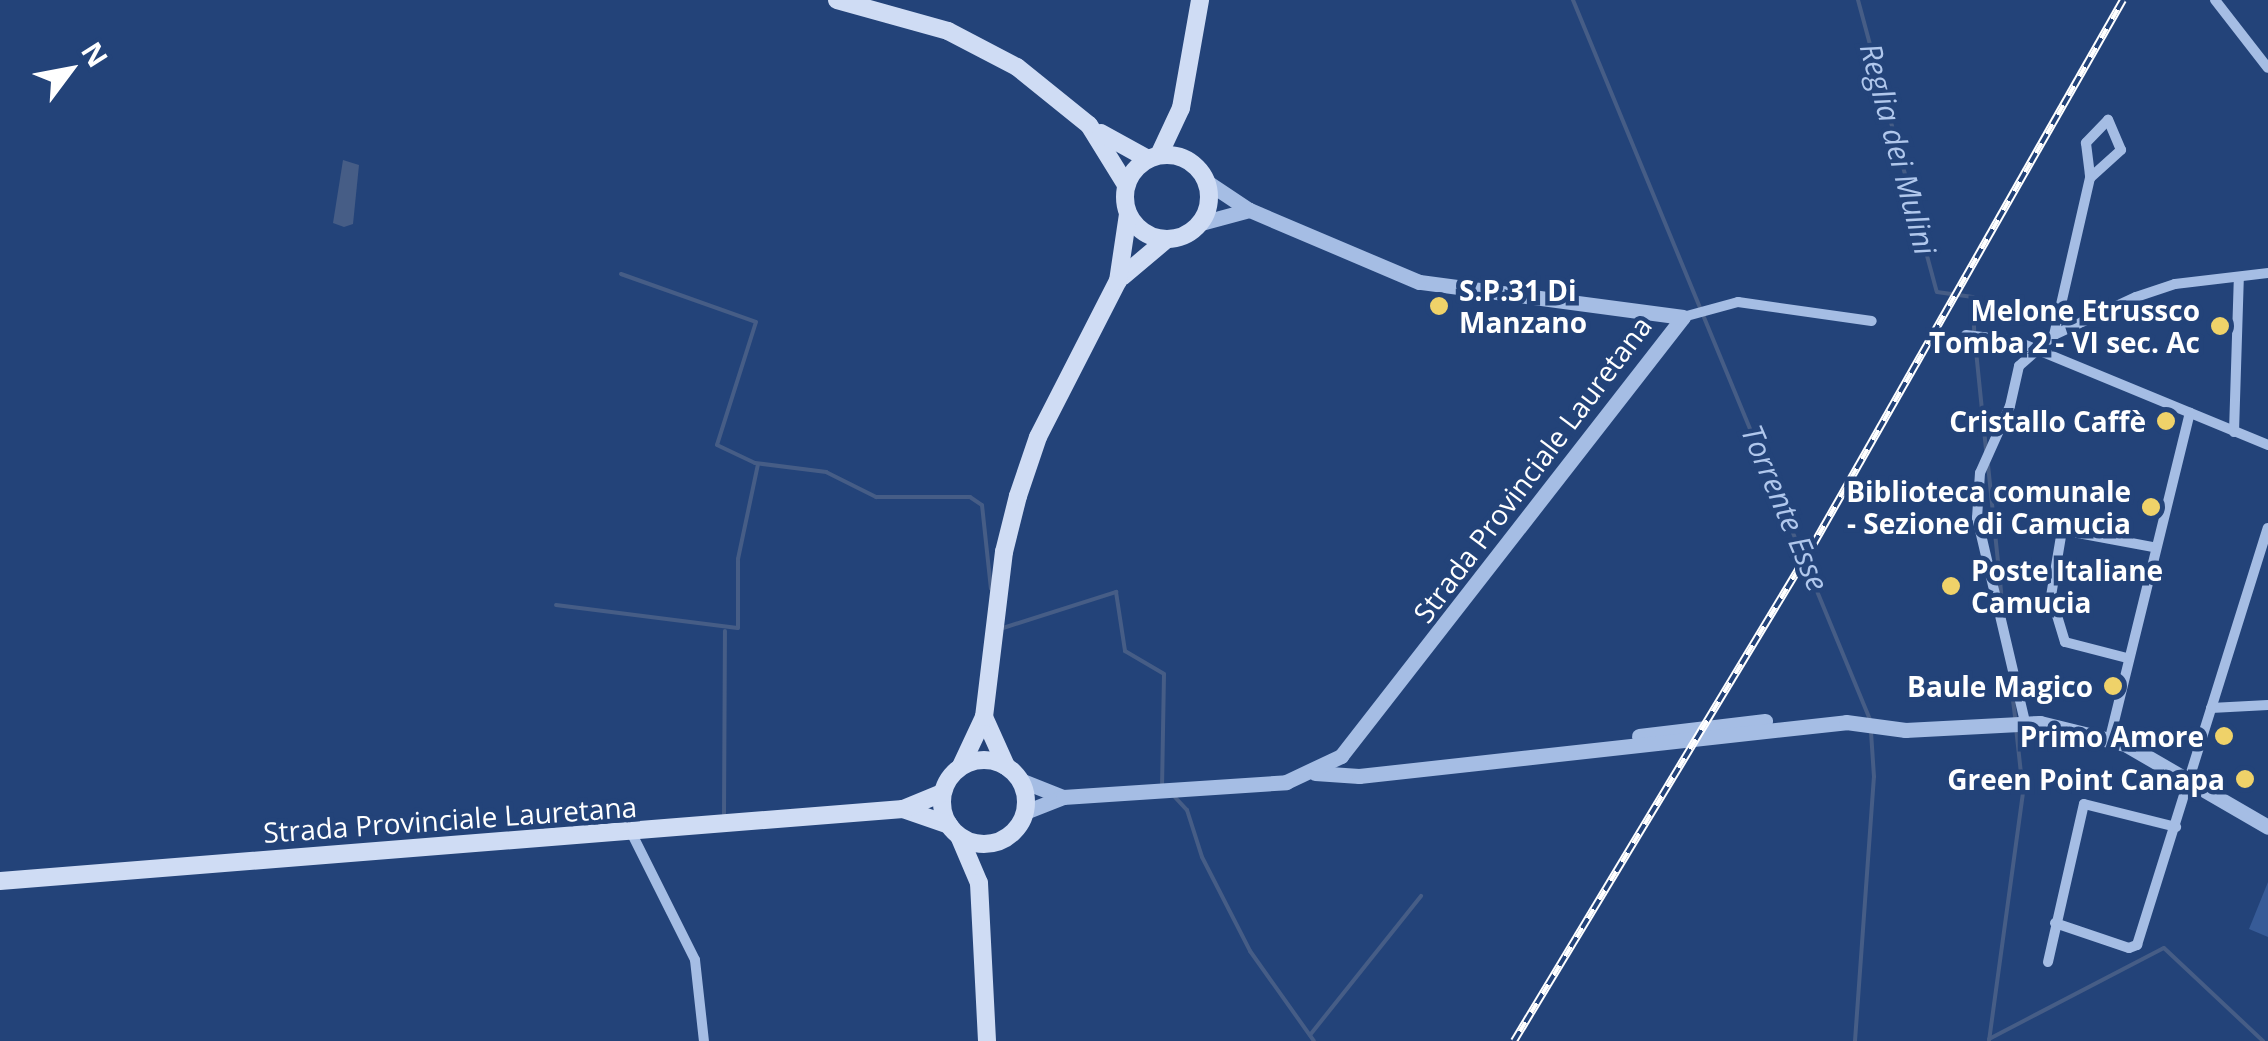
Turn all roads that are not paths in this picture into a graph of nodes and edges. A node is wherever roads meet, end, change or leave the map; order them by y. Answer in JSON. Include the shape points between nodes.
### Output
{"nodes":[{"id":1,"x":837,"y":0,"type":"edge"},
{"id":2,"x":1200,"y":0,"type":"edge"},
{"id":3,"x":2216,"y":0,"type":"edge"},
{"id":4,"x":2268,"y":68,"type":"edge"},
{"id":5,"x":1180,"y":108,"type":"junction"},
{"id":6,"x":1088,"y":124,"type":"junction"},
{"id":7,"x":1153,"y":157,"type":"junction"},
{"id":8,"x":1192,"y":162,"type":"junction"},
{"id":9,"x":2090,"y":178,"type":"junction"},
{"id":10,"x":1207,"y":182,"type":"junction"},
{"id":11,"x":1126,"y":185,"type":"junction"},
{"id":12,"x":1249,"y":210,"type":"junction"},
{"id":13,"x":1128,"y":214,"type":"junction"},
{"id":14,"x":1201,"y":223,"type":"junction"},
{"id":15,"x":1167,"y":240,"type":"junction"},
{"id":16,"x":2268,"y":273,"type":"edge"},
{"id":17,"x":2239,"y":277,"type":"junction"},
{"id":18,"x":1118,"y":281,"type":"junction"},
{"id":19,"x":1687,"y":316,"type":"junction"},
{"id":20,"x":1872,"y":321,"type":"dead end"},
{"id":21,"x":1966,"y":334,"type":"dead end"},
{"id":22,"x":2054,"y":335,"type":"junction"},
{"id":23,"x":2032,"y":351,"type":"junction"},
{"id":24,"x":2190,"y":413,"type":"junction"},
{"id":25,"x":2234,"y":432,"type":"junction"},
{"id":26,"x":2268,"y":445,"type":"edge"},
{"id":27,"x":2268,"y":528,"type":"edge"},
{"id":28,"x":2265,"y":543,"type":"edge"},
{"id":29,"x":2153,"y":547,"type":"junction"},
{"id":30,"x":2127,"y":658,"type":"junction"},
{"id":31,"x":2268,"y":706,"type":"edge"},
{"id":32,"x":2210,"y":708,"type":"junction"},
{"id":33,"x":984,"y":717,"type":"junction"},
{"id":34,"x":2025,"y":722,"type":"junction"},
{"id":35,"x":2110,"y":738,"type":"junction"},
{"id":36,"x":1341,"y":756,"type":"junction"},
{"id":37,"x":961,"y":766,"type":"junction"},
{"id":38,"x":1006,"y":766,"type":"junction"},
{"id":39,"x":1316,"y":772,"type":"junction"},
{"id":40,"x":1359,"y":776,"type":"junction"},
{"id":41,"x":2186,"y":777,"type":"junction"},
{"id":42,"x":1020,"y":780,"type":"junction"},
{"id":43,"x":942,"y":793,"type":"junction"},
{"id":44,"x":1062,"y":796,"type":"junction"},
{"id":45,"x":903,"y":810,"type":"junction"},
{"id":46,"x":1025,"y":812,"type":"junction"},
{"id":47,"x":2268,"y":826,"type":"edge"},
{"id":48,"x":2176,"y":827,"type":"junction"},
{"id":49,"x":954,"y":830,"type":"junction"},
{"id":50,"x":631,"y":832,"type":"junction"},
{"id":51,"x":993,"y":843,"type":"junction"},
{"id":52,"x":0,"y":880,"type":"edge"},
{"id":53,"x":978,"y":883,"type":"junction"},
{"id":54,"x":2055,"y":923,"type":"junction"},
{"id":55,"x":2048,"y":962,"type":"dead end"},
{"id":56,"x":704,"y":1041,"type":"edge"},
{"id":57,"x":987,"y":1041,"type":"edge"}],
"edges":[{"from":1,"to":6,"type":"main road","via":[[948,31],[1017,66]]},
{"from":2,"to":5,"type":"main road"},
{"from":3,"to":4,"type":"street"},
{"from":5,"to":7,"type":"main road"},
{"from":5,"to":8,"type":"main road"},
{"from":6,"to":7,"type":"main road"},
{"from":6,"to":11,"type":"main road"},
{"from":7,"to":8,"type":"main road"},
{"from":7,"to":11,"type":"main road"},
{"from":8,"to":10,"type":"main road"},
{"from":9,"to":9,"type":"street","via":[[2086,143],[2108,120],[2121,150]]},
{"from":9,"to":22,"type":"street"},
{"from":10,"to":12,"type":"street"},
{"from":10,"to":14,"type":"main road"},
{"from":11,"to":13,"type":"main road"},
{"from":12,"to":14,"type":"street"},
{"from":12,"to":19,"type":"street","via":[[1419,282]]},
{"from":13,"to":15,"type":"main road","via":[[1141,230]]},
{"from":13,"to":18,"type":"main road"},
{"from":14,"to":15,"type":"main road"},
{"from":15,"to":18,"type":"main road"},
{"from":16,"to":17,"type":"street"},
{"from":17,"to":22,"type":"street","via":[[2174,284]]},
{"from":17,"to":25,"type":"street"},
{"from":18,"to":33,"type":"main road","via":[[1038,437],[1018,496],[1004,552]]},
{"from":19,"to":20,"type":"street","name":"Strada Provinciale Lauretana","via":[[1722,304]]},
{"from":19,"to":36,"type":"street","name":"Strada Provinciale Lauretana"},
{"from":21,"to":23,"type":"street","via":[[2016,341]]},
{"from":22,"to":23,"type":"street"},
{"from":23,"to":24,"type":"street"},
{"from":23,"to":34,"type":"street","via":[[2019,366],[2010,406],[1980,473],[1976,518]]},
{"from":24,"to":25,"type":"street"},
{"from":24,"to":29,"type":"street"},
{"from":25,"to":26,"type":"street"},
{"from":27,"to":28,"type":"street"},
{"from":28,"to":32,"type":"street"},
{"from":29,"to":30,"type":"street"},
{"from":29,"to":30,"type":"street","via":[[2062,530],[2050,596],[2065,642]]},
{"from":30,"to":35,"type":"street"},
{"from":31,"to":32,"type":"street"},
{"from":32,"to":41,"type":"street"},
{"from":33,"to":37,"type":"main road"},
{"from":33,"to":38,"type":"main road"},
{"from":34,"to":35,"type":"street","name":"Strada Provinciale Lauretana"},
{"from":34,"to":40,"type":"street","name":"Strada Provinciale Lauretana","via":[[1905,730],[1846,722],[1720,724],[1571,753]]},
{"from":35,"to":41,"type":"street","name":"Strada Provinciale Lauretana"},
{"from":36,"to":39,"type":"street","name":"Strada Provinciale Lauretana"},
{"from":36,"to":40,"type":"street"},
{"from":37,"to":38,"type":"main road","via":[[984,760]]},
{"from":37,"to":43,"type":"main road"},
{"from":38,"to":42,"type":"main road","name":"Strada Provinciale Lauretana"},
{"from":39,"to":40,"type":"street","name":"Strada Provinciale Lauretana"},
{"from":39,"to":44,"type":"street","name":"Strada Provinciale Lauretana","via":[[1286,782]]},
{"from":41,"to":47,"type":"street","name":"Strada Provinciale Lauretana"},
{"from":41,"to":48,"type":"street"},
{"from":42,"to":44,"type":"street","name":"Strada Provinciale Lauretana"},
{"from":42,"to":46,"type":"main road"},
{"from":43,"to":45,"type":"main road","name":"Strada Provinciale Lauretana"},
{"from":43,"to":49,"type":"main road"},
{"from":44,"to":46,"type":"street","name":"Strada Provinciale Lauretana"},
{"from":45,"to":49,"type":"main road","name":"Strada Provinciale Lauretana"},
{"from":45,"to":50,"type":"main road","name":"Strada Provinciale Lauretana"},
{"from":46,"to":51,"type":"main road","name":"Strada Provinciale Lauretana","via":[[1017,828]]},
{"from":48,"to":54,"type":"street","via":[[2138,945]]},
{"from":48,"to":54,"type":"street","via":[[2084,804]]},
{"from":49,"to":51,"type":"main road","name":"Strada Provinciale Lauretana"},
{"from":49,"to":53,"type":"main road"},
{"from":50,"to":52,"type":"main road","name":"Strada Provinciale Lauretana"},
{"from":50,"to":56,"type":"street","via":[[695,960]]},
{"from":51,"to":53,"type":"main road"},
{"from":53,"to":57,"type":"main road"},
{"from":54,"to":55,"type":"street"}]}
